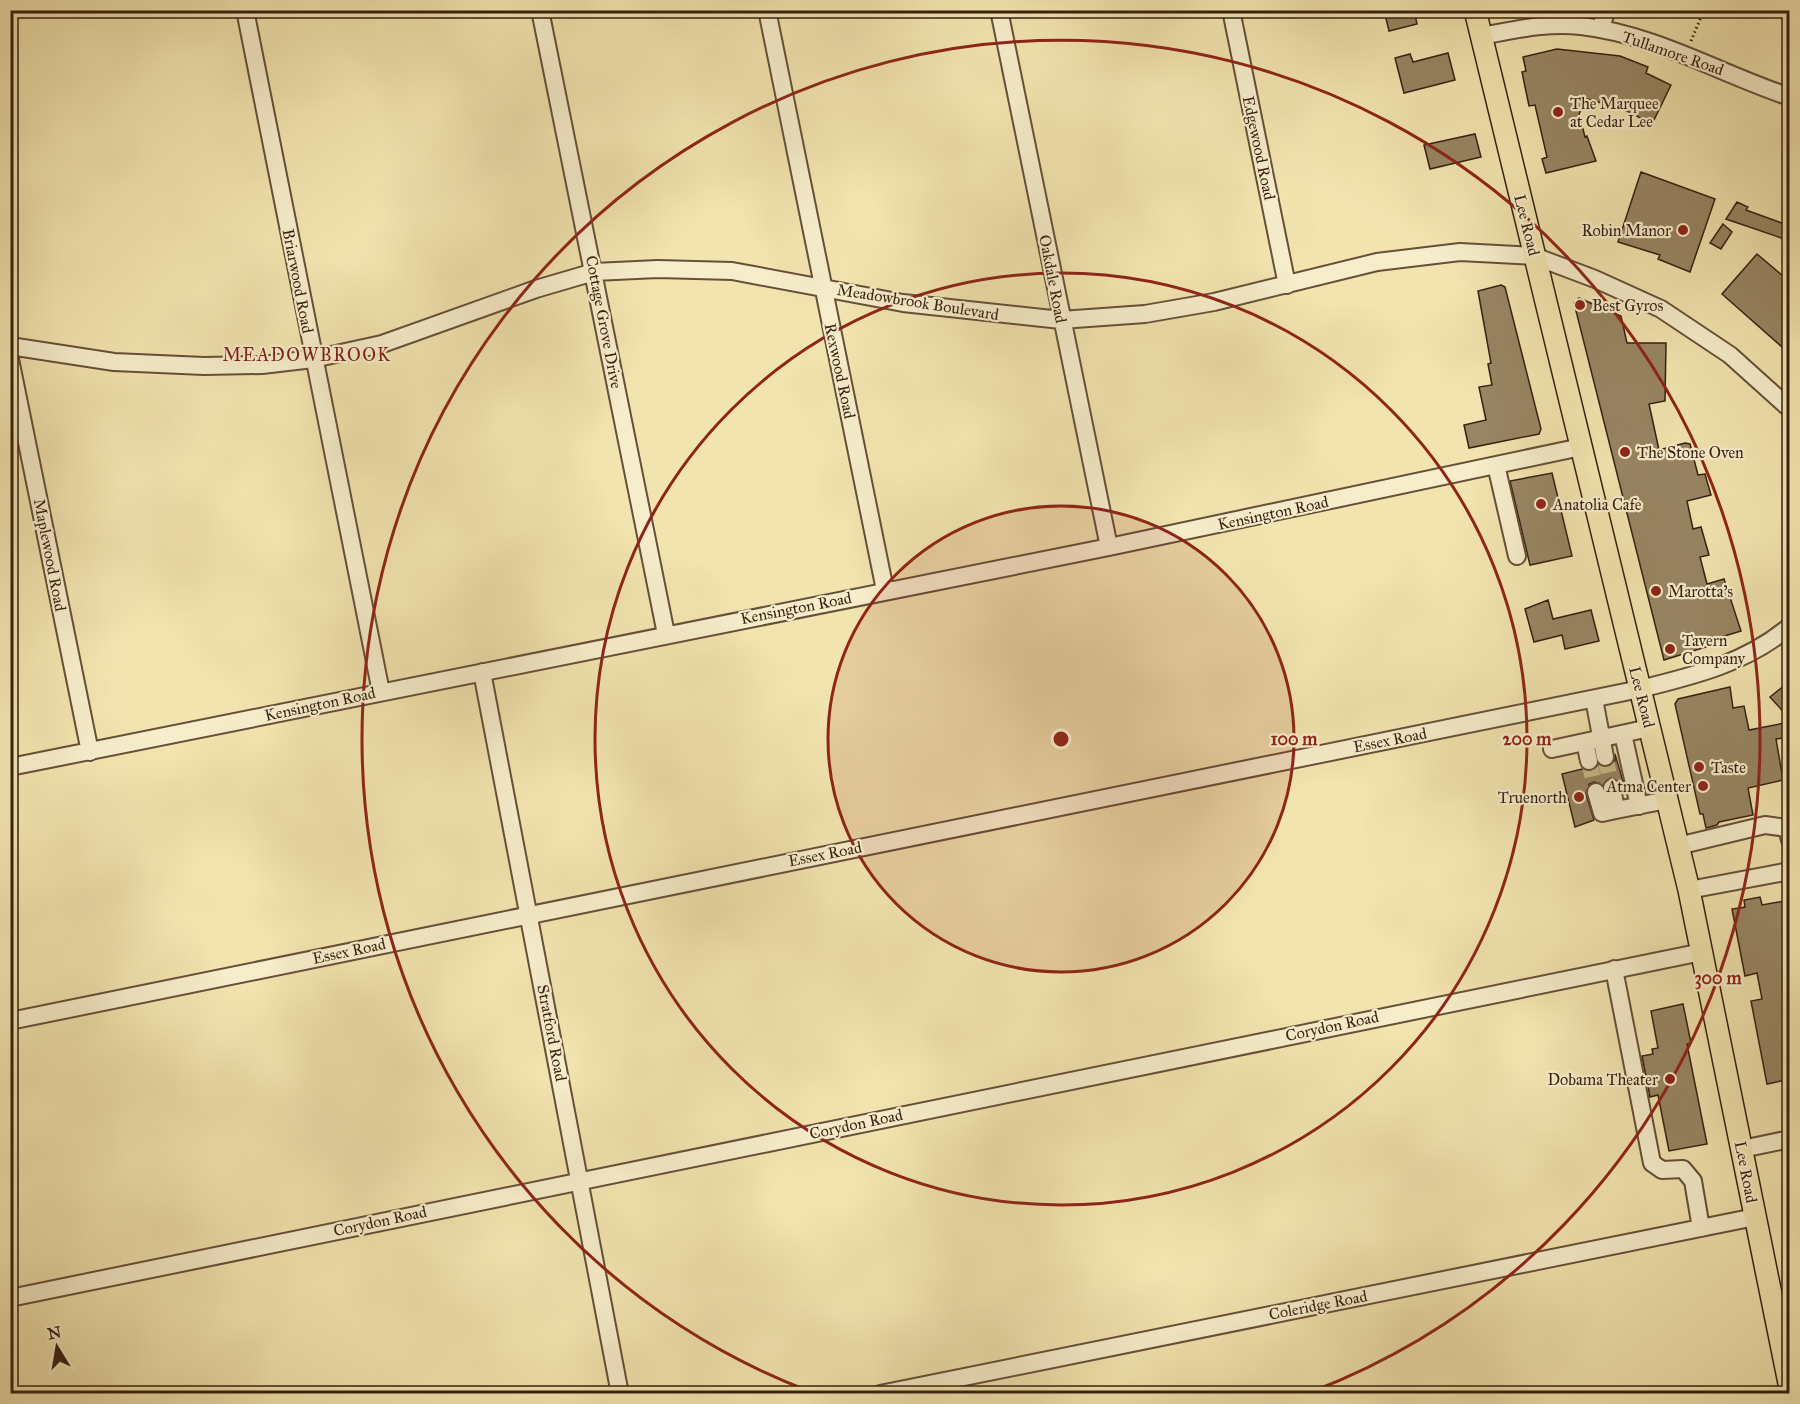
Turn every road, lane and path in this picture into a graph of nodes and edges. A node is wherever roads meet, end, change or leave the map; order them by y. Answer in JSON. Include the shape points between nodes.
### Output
{"nodes":[{"id":1,"x":245,"y":10,"type":"edge"},
{"id":2,"x":540,"y":10,"type":"edge"},
{"id":3,"x":767,"y":10,"type":"edge"},
{"id":4,"x":999,"y":10,"type":"edge"},
{"id":5,"x":1231,"y":10,"type":"edge"},
{"id":6,"x":1475,"y":10,"type":"edge"},
{"id":7,"x":1607,"y":10,"type":"edge"},
{"id":8,"x":1704,"y":10,"type":"edge"},
{"id":9,"x":1600,"y":29,"type":"junction"},
{"id":10,"x":1481,"y":36,"type":"junction"},
{"id":11,"x":1691,"y":40,"type":"dead end"},
{"id":12,"x":1790,"y":97,"type":"edge"},
{"id":13,"x":1534,"y":256,"type":"junction"},
{"id":14,"x":594,"y":272,"type":"junction"},
{"id":15,"x":1287,"y":285,"type":"junction"},
{"id":16,"x":822,"y":287,"type":"junction"},
{"id":17,"x":1061,"y":320,"type":"junction"},
{"id":18,"x":10,"y":346,"type":"edge"},
{"id":19,"x":10,"y":359,"type":"edge"},
{"id":20,"x":313,"y":359,"type":"junction"},
{"id":21,"x":1790,"y":409,"type":"edge"},
{"id":22,"x":1581,"y":447,"type":"junction"},
{"id":23,"x":1496,"y":465,"type":"junction"},
{"id":24,"x":1109,"y":547,"type":"junction"},
{"id":25,"x":1517,"y":556,"type":"dead end"},
{"id":26,"x":885,"y":590,"type":"junction"},
{"id":27,"x":1790,"y":626,"type":"edge"},
{"id":28,"x":666,"y":634,"type":"junction"},
{"id":29,"x":482,"y":672,"type":"junction"},
{"id":30,"x":1640,"y":689,"type":"junction"},
{"id":31,"x":381,"y":692,"type":"junction"},
{"id":32,"x":1594,"y":699,"type":"junction"},
{"id":33,"x":1650,"y":728,"type":"junction"},
{"id":34,"x":1623,"y":734,"type":"junction"},
{"id":35,"x":1593,"y":740,"type":"junction"},
{"id":36,"x":1552,"y":749,"type":"dead end"},
{"id":37,"x":90,"y":752,"type":"junction"},
{"id":38,"x":1597,"y":759,"type":"tunnel mouth"},
{"id":39,"x":10,"y":767,"type":"edge"},
{"id":40,"x":1604,"y":790,"type":"tunnel mouth"},
{"id":41,"x":1667,"y":800,"type":"junction"},
{"id":42,"x":1639,"y":806,"type":"junction"},
{"id":43,"x":1790,"y":840,"type":"edge"},
{"id":44,"x":1678,"y":846,"type":"junction"},
{"id":45,"x":1790,"y":871,"type":"edge"},
{"id":46,"x":1689,"y":890,"type":"junction"},
{"id":47,"x":529,"y":914,"type":"junction"},
{"id":48,"x":1702,"y":952,"type":"junction"},
{"id":49,"x":1614,"y":969,"type":"junction"},
{"id":50,"x":10,"y":1021,"type":"edge"},
{"id":51,"x":1790,"y":1139,"type":"edge"},
{"id":52,"x":1742,"y":1149,"type":"junction"},
{"id":53,"x":580,"y":1180,"type":"junction"},
{"id":54,"x":1755,"y":1217,"type":"junction"},
{"id":55,"x":1701,"y":1228,"type":"junction"},
{"id":56,"x":10,"y":1298,"type":"edge"},
{"id":57,"x":1790,"y":1388,"type":"edge"},
{"id":58,"x":620,"y":1394,"type":"edge"},
{"id":59,"x":880,"y":1394,"type":"edge"}],
"edges":[{"from":1,"to":20,"type":"street","name":"Briarwood Road"},
{"from":2,"to":14,"type":"street","name":"Cottage Grove Drive"},
{"from":3,"to":16,"type":"street","name":"Rexwood Road"},
{"from":4,"to":17,"type":"street","name":"Oakdale Road"},
{"from":5,"to":15,"type":"street","name":"Edgewood Road"},
{"from":6,"to":10,"type":"main road","name":"Lee Road"},
{"from":7,"to":9,"type":"street"},
{"from":8,"to":11,"type":"path"},
{"from":9,"to":10,"type":"street","name":"Tullamore Road","via":[[1551,26]]},
{"from":9,"to":12,"type":"street","name":"Tullamore Road","via":[[1681,54]]},
{"from":10,"to":13,"type":"main road","name":"Lee Road"},
{"from":13,"to":15,"type":"street","name":"Meadowbrook Boulevard","via":[[1460,252],[1420,255]]},
{"from":13,"to":21,"type":"street","name":"Meadowbrook Boulevard","via":[[1661,309],[1730,355]]},
{"from":13,"to":22,"type":"main road","name":"Lee Road"},
{"from":14,"to":16,"type":"street","name":"Meadowbrook Boulevard","via":[[732,271]]},
{"from":14,"to":20,"type":"street","name":"Meadowbrook Boulevard","via":[[382,344]]},
{"from":14,"to":28,"type":"street","name":"Cottage Grove Drive"},
{"from":15,"to":17,"type":"street","name":"Meadowbrook Boulevard","via":[[1145,314]]},
{"from":16,"to":17,"type":"street","name":"Meadowbrook Boulevard","via":[[903,303]]},
{"from":16,"to":26,"type":"street","name":"Rexwood Road"},
{"from":17,"to":24,"type":"street","name":"Oakdale Road"},
{"from":18,"to":20,"type":"street","name":"Meadowbrook Boulevard","via":[[114,362],[204,366]]},
{"from":19,"to":37,"type":"street","name":"Maplewood Road"},
{"from":20,"to":31,"type":"street","name":"Briarwood Road"},
{"from":22,"to":23,"type":"street","name":"Kensington Road"},
{"from":22,"to":30,"type":"main road","name":"Lee Road"},
{"from":23,"to":24,"type":"street","name":"Kensington Road"},
{"from":23,"to":25,"type":"street"},
{"from":24,"to":26,"type":"street","name":"Kensington Road"},
{"from":26,"to":28,"type":"street","name":"Kensington Road"},
{"from":27,"to":30,"type":"street","name":"Essex Road","via":[[1745,656],[1703,674]]},
{"from":28,"to":29,"type":"street","name":"Kensington Road"},
{"from":29,"to":31,"type":"street","name":"Kensington Road"},
{"from":29,"to":47,"type":"street","name":"Stratford Road"},
{"from":30,"to":32,"type":"street","name":"Essex Road"},
{"from":30,"to":33,"type":"main road","name":"Lee Road"},
{"from":31,"to":37,"type":"street","name":"Kensington Road"},
{"from":32,"to":35,"type":"street"},
{"from":32,"to":47,"type":"street","name":"Essex Road"},
{"from":33,"to":34,"type":"street"},
{"from":33,"to":41,"type":"main road","name":"Lee Road"},
{"from":34,"to":35,"type":"street"},
{"from":34,"to":42,"type":"street"},
{"from":35,"to":36,"type":"street"},
{"from":35,"to":38,"type":"street"},
{"from":37,"to":39,"type":"street","name":"Kensington Road"},
{"from":40,"to":42,"type":"street","via":[[1617,810]]},
{"from":41,"to":42,"type":"street"},
{"from":41,"to":44,"type":"main road","name":"Lee Road"},
{"from":43,"to":44,"type":"street","via":[[1787,828],[1766,825]]},
{"from":44,"to":46,"type":"main road","name":"Lee Road"},
{"from":45,"to":46,"type":"street"},
{"from":46,"to":48,"type":"main road","name":"Lee Road"},
{"from":47,"to":50,"type":"street","name":"Essex Road"},
{"from":47,"to":53,"type":"street","name":"Stratford Road"},
{"from":48,"to":49,"type":"street","name":"Corydon Road"},
{"from":48,"to":52,"type":"main road","name":"Lee Road"},
{"from":49,"to":53,"type":"street","name":"Corydon Road"},
{"from":49,"to":55,"type":"street","via":[[1652,1163],[1662,1170],[1683,1169],[1693,1181]]},
{"from":51,"to":52,"type":"street"},
{"from":52,"to":54,"type":"main road","name":"Lee Road"},
{"from":53,"to":56,"type":"street","name":"Corydon Road"},
{"from":53,"to":58,"type":"street","name":"Stratford Road"},
{"from":54,"to":55,"type":"street","name":"Coleridge Road"},
{"from":54,"to":57,"type":"main road","name":"Lee Road"},
{"from":55,"to":59,"type":"street","name":"Coleridge Road"}]}
